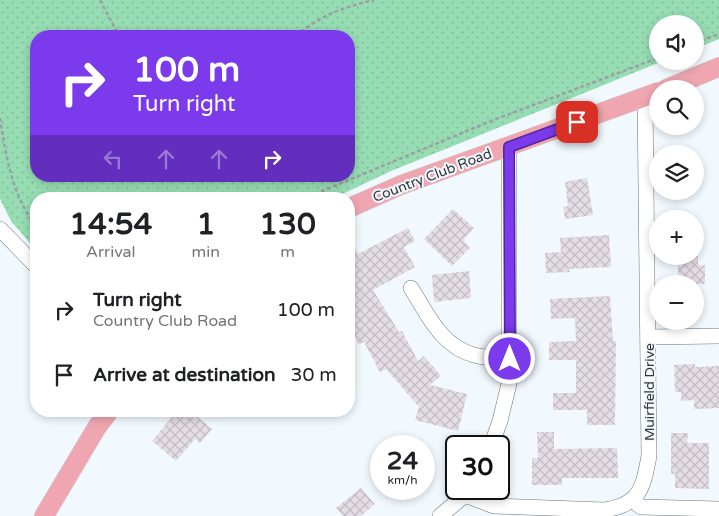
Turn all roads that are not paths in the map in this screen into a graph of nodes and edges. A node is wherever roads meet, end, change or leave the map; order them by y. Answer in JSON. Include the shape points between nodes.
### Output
{"nodes":[{"id":1,"x":719,"y":67,"type":"edge"},
{"id":2,"x":688,"y":80,"type":"edge"},
{"id":3,"x":649,"y":96,"type":"edge"},
{"id":4,"x":651,"y":135,"type":"edge"},
{"id":5,"x":509,"y":147,"type":"junction"},
{"id":6,"x":355,"y":205,"type":"edge"},
{"id":7,"x":0,"y":229,"type":"edge"},
{"id":8,"x":30,"y":260,"type":"edge"},
{"id":9,"x":411,"y":288,"type":"dead end"},
{"id":10,"x":649,"y":336,"type":"junction"},
{"id":11,"x":719,"y":336,"type":"edge"},
{"id":12,"x":510,"y":359,"type":"junction"},
{"id":13,"x":104,"y":417,"type":"edge"},
{"id":14,"x":495,"y":435,"type":"edge"},
{"id":15,"x":458,"y":500,"type":"edge"},
{"id":16,"x":482,"y":500,"type":"edge"},
{"id":17,"x":632,"y":500,"type":"junction"},
{"id":18,"x":719,"y":510,"type":"edge"},
{"id":19,"x":543,"y":512,"type":"edge"},
{"id":20,"x":44,"y":516,"type":"edge"},
{"id":21,"x":440,"y":516,"type":"edge"}],
"edges":[{"from":1,"to":2,"type":"main road"},
{"from":3,"to":5,"type":"main road","name":"Country Club Road"},
{"from":4,"to":10,"type":"street","name":"Muirfield Drive"},
{"from":5,"to":6,"type":"main road","name":"Country Club Road","via":[[401,185]]},
{"from":5,"to":12,"type":"street"},
{"from":7,"to":8,"type":"street"},
{"from":9,"to":12,"type":"street","via":[[442,336],[452,345],[476,356]]},
{"from":10,"to":11,"type":"street"},
{"from":10,"to":17,"type":"street","name":"Muirfield Drive","via":[[649,456],[641,490]]},
{"from":12,"to":14,"type":"street","via":[[509,384]]},
{"from":13,"to":20,"type":"main road"},
{"from":15,"to":21,"type":"street"},
{"from":16,"to":19,"type":"street","via":[[494,506]]},
{"from":17,"to":18,"type":"street","via":[[641,507]]},
{"from":17,"to":19,"type":"street","via":[[614,509]]}]}
